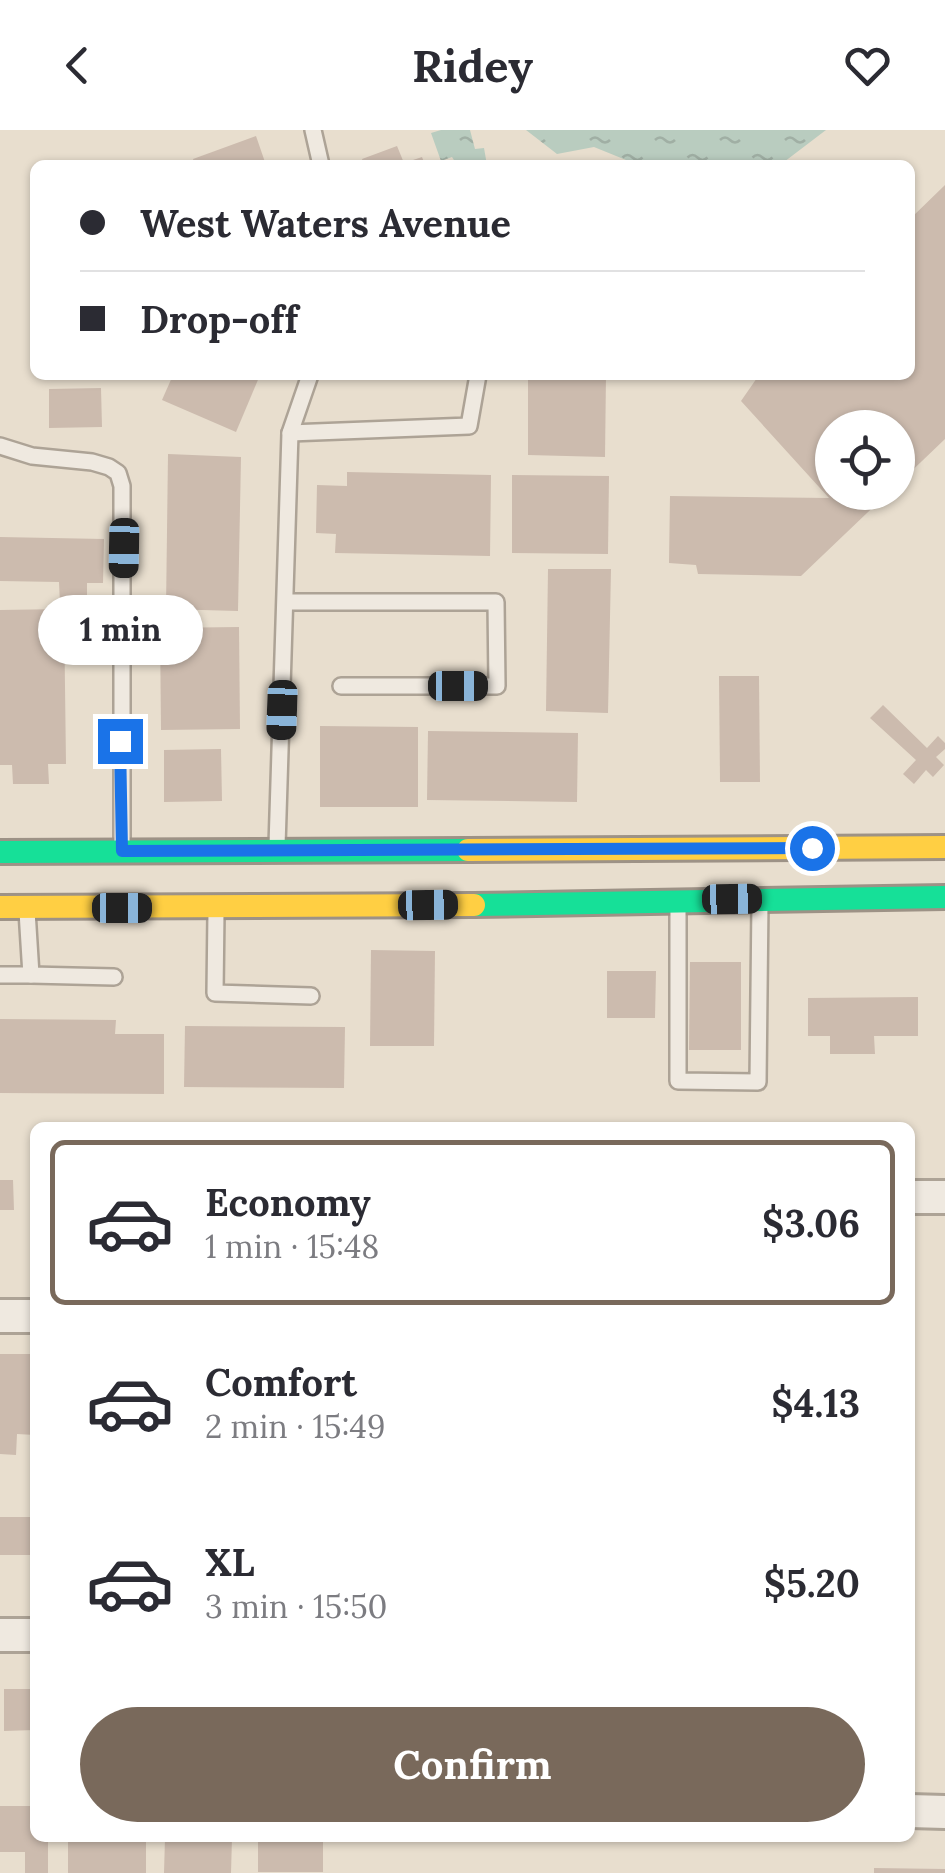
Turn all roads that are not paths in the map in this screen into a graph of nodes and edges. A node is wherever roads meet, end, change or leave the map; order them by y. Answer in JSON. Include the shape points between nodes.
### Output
{"nodes":[{"id":1,"x":313,"y":130,"type":"edge"},
{"id":2,"x":320,"y":160,"type":"edge"},
{"id":3,"x":308,"y":380,"type":"edge"},
{"id":4,"x":477,"y":380,"type":"edge"},
{"id":5,"x":290,"y":433,"type":"junction"},
{"id":6,"x":0,"y":446,"type":"edge"},
{"id":7,"x":286,"y":602,"type":"junction"},
{"id":8,"x":341,"y":686,"type":"dead end"},
{"id":9,"x":945,"y":848,"type":"edge"},
{"id":10,"x":122,"y":851,"type":"junction"},
{"id":11,"x":0,"y":852,"type":"edge"},
{"id":12,"x":650,"y":874,"type":"junction"},
{"id":13,"x":276,"y":879,"type":"junction"},
{"id":14,"x":945,"y":897,"type":"edge"},
{"id":15,"x":760,"y":898,"type":"junction"},
{"id":16,"x":678,"y":900,"type":"junction"},
{"id":17,"x":0,"y":907,"type":"edge"},
{"id":18,"x":27,"y":907,"type":"junction"},
{"id":19,"x":216,"y":908,"type":"junction"},
{"id":20,"x":0,"y":976,"type":"edge"},
{"id":21,"x":32,"y":976,"type":"junction"},
{"id":22,"x":114,"y":977,"type":"dead end"},
{"id":23,"x":311,"y":996,"type":"dead end"},
{"id":24,"x":915,"y":1197,"type":"edge"},
{"id":25,"x":945,"y":1197,"type":"edge"},
{"id":26,"x":0,"y":1316,"type":"edge"},
{"id":27,"x":30,"y":1316,"type":"edge"},
{"id":28,"x":30,"y":1634,"type":"edge"},
{"id":29,"x":0,"y":1635,"type":"edge"},
{"id":30,"x":915,"y":1812,"type":"edge"},
{"id":31,"x":945,"y":1812,"type":"edge"}],
"edges":[{"from":1,"to":2,"type":"lane"},
{"from":3,"to":5,"type":"lane"},
{"from":4,"to":5,"type":"lane","via":[[469,426]]},
{"from":5,"to":7,"type":"lane"},
{"from":6,"to":10,"type":"lane","via":[[109,467],[122,486]]},
{"from":7,"to":8,"type":"lane","via":[[496,602],[497,686]]},
{"from":7,"to":13,"type":"lane"},
{"from":9,"to":12,"type":"main road"},
{"from":10,"to":11,"type":"main road"},
{"from":10,"to":13,"type":"main road"},
{"from":12,"to":13,"type":"main road"},
{"from":12,"to":13,"type":"main road"},
{"from":12,"to":16,"type":"main road"},
{"from":13,"to":19,"type":"main road"},
{"from":14,"to":15,"type":"main road"},
{"from":15,"to":16,"type":"main road"},
{"from":15,"to":16,"type":"lane","via":[[758,1082],[678,1080]]},
{"from":17,"to":18,"type":"main road"},
{"from":18,"to":19,"type":"main road"},
{"from":18,"to":21,"type":"lane"},
{"from":19,"to":23,"type":"lane","via":[[215,993]]},
{"from":20,"to":21,"type":"lane"},
{"from":21,"to":22,"type":"lane"},
{"from":24,"to":25,"type":"street"},
{"from":26,"to":27,"type":"street"},
{"from":28,"to":29,"type":"street"},
{"from":30,"to":31,"type":"street"}]}
